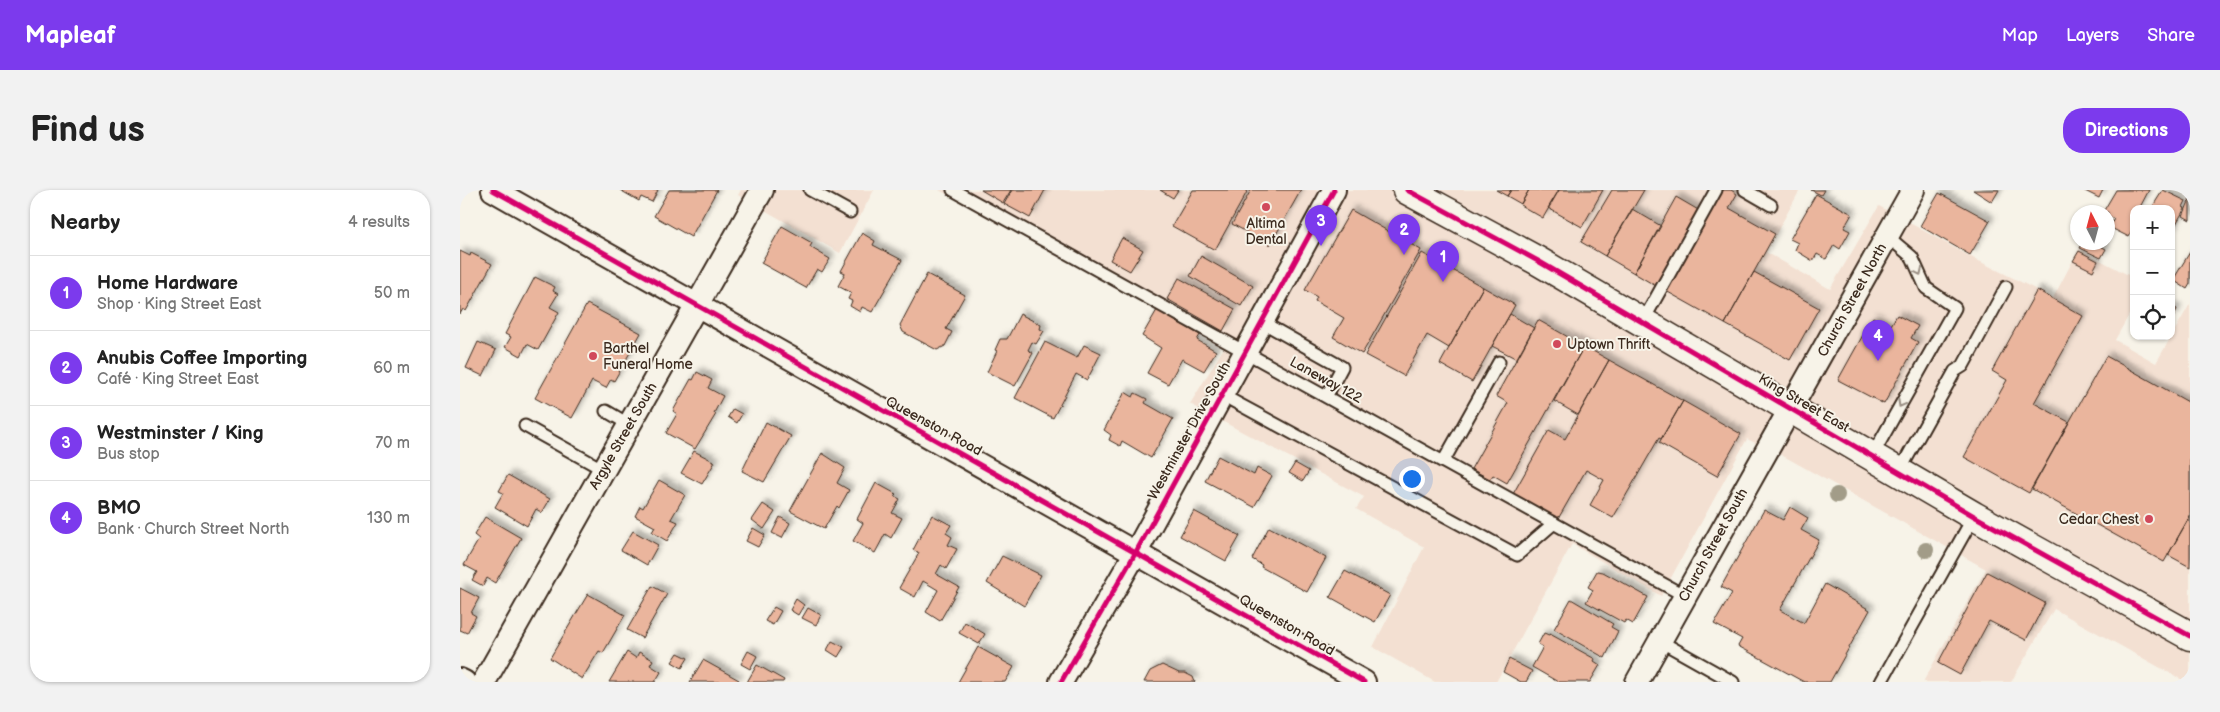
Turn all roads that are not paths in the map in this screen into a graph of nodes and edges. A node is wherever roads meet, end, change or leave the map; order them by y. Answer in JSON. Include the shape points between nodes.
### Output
{"nodes":[{"id":1,"x":493,"y":190,"type":"edge"},
{"id":2,"x":762,"y":190,"type":"edge"},
{"id":3,"x":810,"y":190,"type":"edge"},
{"id":4,"x":953,"y":190,"type":"edge"},
{"id":5,"x":1334,"y":190,"type":"edge"},
{"id":6,"x":1407,"y":190,"type":"edge"},
{"id":7,"x":1716,"y":190,"type":"edge"},
{"id":8,"x":1745,"y":190,"type":"edge"},
{"id":9,"x":1913,"y":190,"type":"edge"},
{"id":10,"x":1770,"y":204,"type":"dead end"},
{"id":11,"x":850,"y":212,"type":"dead end"},
{"id":12,"x":1888,"y":236,"type":"junction"},
{"id":13,"x":2006,"y":287,"type":"dead end"},
{"id":14,"x":697,"y":306,"type":"junction"},
{"id":15,"x":1262,"y":322,"type":"junction"},
{"id":16,"x":1642,"y":323,"type":"junction"},
{"id":17,"x":1246,"y":352,"type":"junction"},
{"id":18,"x":1499,"y":362,"type":"dead end"},
{"id":19,"x":1222,"y":395,"type":"junction"},
{"id":20,"x":1326,"y":397,"type":"junction"},
{"id":21,"x":1792,"y":409,"type":"junction"},
{"id":22,"x":606,"y":411,"type":"dead end"},
{"id":23,"x":630,"y":425,"type":"junction"},
{"id":24,"x":525,"y":426,"type":"dead end"},
{"id":25,"x":1872,"y":456,"type":"junction"},
{"id":26,"x":1443,"y":462,"type":"junction"},
{"id":27,"x":604,"y":470,"type":"junction"},
{"id":28,"x":1898,"y":472,"type":"junction"},
{"id":29,"x":1974,"y":516,"type":"junction"},
{"id":30,"x":1554,"y":524,"type":"junction"},
{"id":31,"x":1136,"y":552,"type":"junction"},
{"id":32,"x":1685,"y":596,"type":"junction"},
{"id":33,"x":2190,"y":636,"type":"edge"},
{"id":34,"x":1660,"y":640,"type":"junction"},
{"id":35,"x":460,"y":680,"type":"edge"},
{"id":36,"x":464,"y":682,"type":"edge"},
{"id":37,"x":484,"y":682,"type":"edge"},
{"id":38,"x":1061,"y":682,"type":"edge"},
{"id":39,"x":1364,"y":682,"type":"edge"},
{"id":40,"x":1637,"y":682,"type":"edge"},
{"id":41,"x":1734,"y":682,"type":"edge"},
{"id":42,"x":1882,"y":682,"type":"edge"}],
"edges":[{"from":1,"to":14,"type":"street","name":"Queenston Road"},
{"from":2,"to":14,"type":"street","name":"Argyle Street South"},
{"from":3,"to":11,"type":"lane"},
{"from":4,"to":17,"type":"lane","name":"Laneway 122"},
{"from":5,"to":15,"type":"street","name":"Westminster Drive South"},
{"from":6,"to":16,"type":"main road","name":"King Street East","via":[[1538,261]]},
{"from":7,"to":16,"type":"lane"},
{"from":8,"to":10,"type":"lane"},
{"from":9,"to":12,"type":"street","name":"Church Street North"},
{"from":12,"to":21,"type":"street","name":"Church Street North"},
{"from":12,"to":25,"type":"lane","one_way":true,"via":[[1912,257],[1926,288],[1955,308]]},
{"from":13,"to":28,"type":"lane","via":[[1963,366],[1955,371]]},
{"from":14,"to":23,"type":"street","name":"Argyle Street South"},
{"from":14,"to":31,"type":"street","name":"Queenston Road"},
{"from":15,"to":17,"type":"street","name":"Westminster Drive South"},
{"from":15,"to":20,"type":"lane","via":[[1342,366]]},
{"from":16,"to":21,"type":"main road","name":"King Street East"},
{"from":17,"to":19,"type":"street","name":"Westminster Drive South"},
{"from":17,"to":20,"type":"lane","name":"Laneway 122"},
{"from":18,"to":26,"type":"lane"},
{"from":19,"to":30,"type":"lane","via":[[1517,555]]},
{"from":19,"to":31,"type":"street","name":"Westminster Drive South"},
{"from":20,"to":26,"type":"lane","name":"Laneway 122"},
{"from":21,"to":25,"type":"main road","name":"King Street East"},
{"from":21,"to":32,"type":"street","name":"Church Street South"},
{"from":22,"to":23,"type":"lane"},
{"from":23,"to":27,"type":"street","name":"Argyle Street South"},
{"from":24,"to":27,"type":"lane"},
{"from":25,"to":28,"type":"main road","name":"King Street East"},
{"from":26,"to":30,"type":"lane","name":"Laneway 122"},
{"from":27,"to":37,"type":"street","name":"Argyle Street South"},
{"from":28,"to":29,"type":"main road","name":"King Street East"},
{"from":29,"to":33,"type":"main road","name":"King Street East"},
{"from":29,"to":42,"type":"lane"},
{"from":30,"to":32,"type":"lane","name":"Laneway 122"},
{"from":31,"to":38,"type":"street","name":"Westminster Drive South"},
{"from":31,"to":39,"type":"street","name":"Queenston Road"},
{"from":32,"to":34,"type":"street","name":"Church Street South"},
{"from":34,"to":40,"type":"street","name":"Church Street South"},
{"from":34,"to":41,"type":"lane"},
{"from":35,"to":36,"type":"street"}]}
